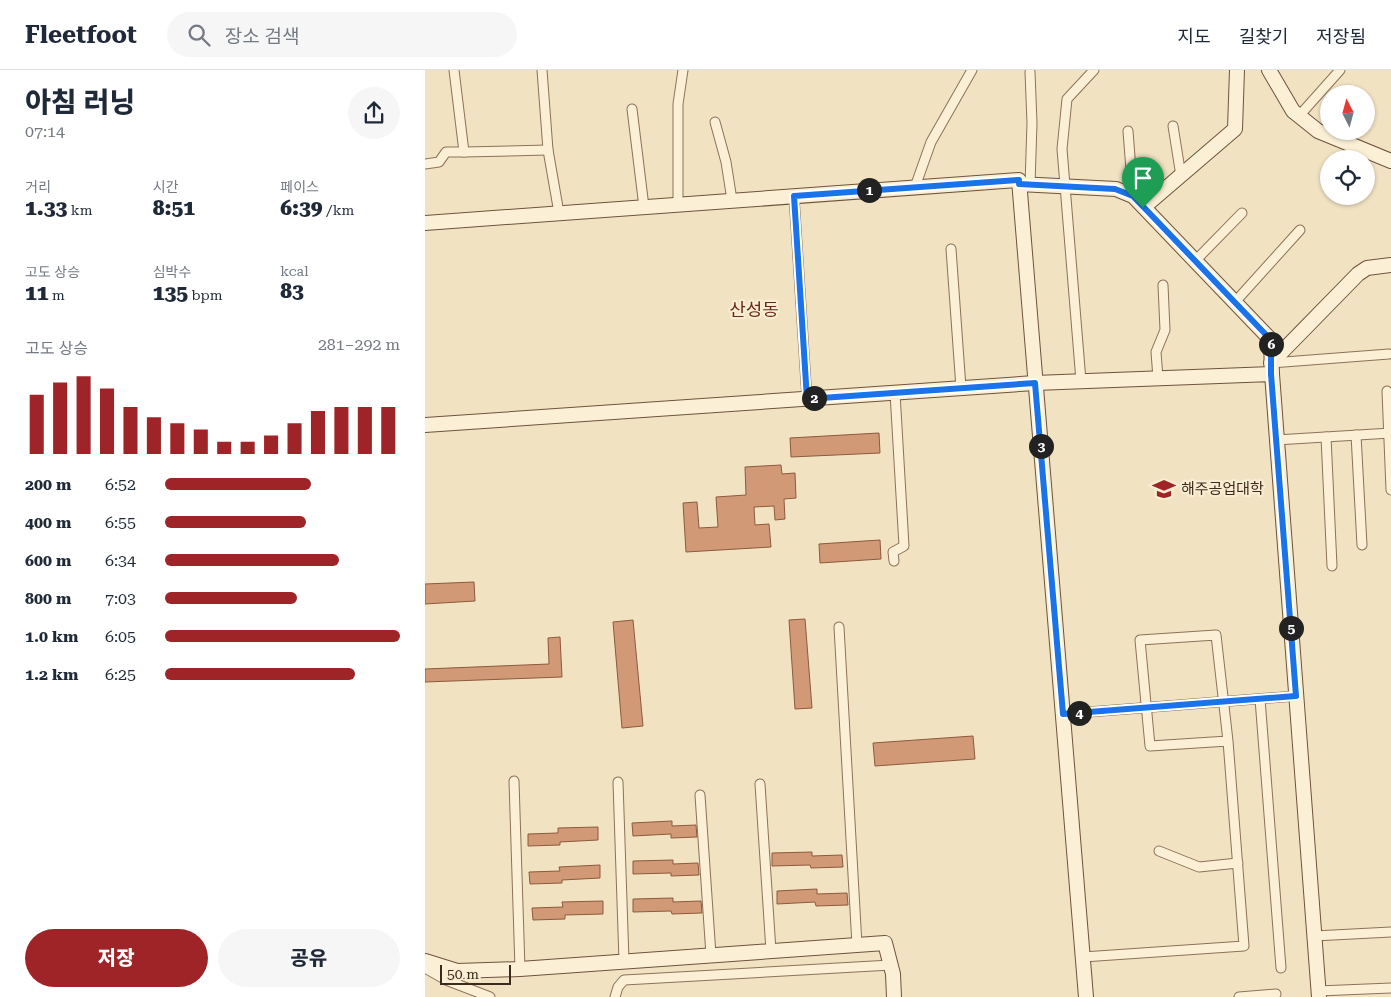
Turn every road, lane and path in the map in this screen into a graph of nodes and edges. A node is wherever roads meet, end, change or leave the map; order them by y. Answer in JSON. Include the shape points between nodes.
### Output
{"nodes":[{"id":1,"x":454,"y":70,"type":"edge"},
{"id":2,"x":542,"y":70,"type":"edge"},
{"id":3,"x":683,"y":70,"type":"edge"},
{"id":4,"x":972,"y":70,"type":"edge"},
{"id":5,"x":1094,"y":70,"type":"edge"},
{"id":6,"x":1237,"y":70,"type":"edge"},
{"id":7,"x":1269,"y":70,"type":"edge"},
{"id":8,"x":1340,"y":70,"type":"edge"},
{"id":9,"x":1030,"y":72,"type":"dead end"},
{"id":10,"x":632,"y":109,"type":"dead end"},
{"id":11,"x":1299,"y":116,"type":"junction"},
{"id":12,"x":715,"y":122,"type":"dead end"},
{"id":13,"x":1173,"y":126,"type":"dead end"},
{"id":14,"x":1128,"y":131,"type":"dead end"},
{"id":15,"x":548,"y":150,"type":"junction"},
{"id":16,"x":464,"y":152,"type":"junction"},
{"id":17,"x":1391,"y":161,"type":"edge"},
{"id":18,"x":425,"y":164,"type":"edge"},
{"id":19,"x":1181,"y":176,"type":"junction"},
{"id":20,"x":1025,"y":184,"type":"junction"},
{"id":21,"x":1064,"y":186,"type":"junction"},
{"id":22,"x":915,"y":187,"type":"junction"},
{"id":23,"x":794,"y":196,"type":"junction"},
{"id":24,"x":1133,"y":196,"type":"junction"},
{"id":25,"x":732,"y":200,"type":"junction"},
{"id":26,"x":678,"y":204,"type":"junction"},
{"id":27,"x":644,"y":207,"type":"junction"},
{"id":28,"x":1143,"y":208,"type":"junction"},
{"id":29,"x":559,"y":213,"type":"junction"},
{"id":30,"x":1242,"y":214,"type":"dead end"},
{"id":31,"x":425,"y":223,"type":"edge"},
{"id":32,"x":1299,"y":230,"type":"dead end"},
{"id":33,"x":951,"y":249,"type":"dead end"},
{"id":34,"x":1195,"y":261,"type":"junction"},
{"id":35,"x":1391,"y":264,"type":"edge"},
{"id":36,"x":1163,"y":285,"type":"dead end"},
{"id":37,"x":1235,"y":302,"type":"junction"},
{"id":38,"x":1389,"y":354,"type":"dead end"},
{"id":39,"x":1271,"y":368,"type":"junction"},
{"id":40,"x":1158,"y":378,"type":"junction"},
{"id":41,"x":1081,"y":381,"type":"junction"},
{"id":42,"x":1035,"y":383,"type":"junction"},
{"id":43,"x":961,"y":388,"type":"junction"},
{"id":44,"x":1387,"y":391,"type":"dead end"},
{"id":45,"x":895,"y":393,"type":"junction"},
{"id":46,"x":807,"y":399,"type":"junction"},
{"id":47,"x":425,"y":425,"type":"edge"},
{"id":48,"x":1390,"y":433,"type":"edge"},
{"id":49,"x":1356,"y":435,"type":"junction"},
{"id":50,"x":1326,"y":437,"type":"junction"},
{"id":51,"x":1276,"y":440,"type":"junction"},
{"id":52,"x":1391,"y":490,"type":"edge"},
{"id":53,"x":1362,"y":545,"type":"dead end"},
{"id":54,"x":894,"y":561,"type":"dead end"},
{"id":55,"x":1331,"y":566,"type":"dead end"},
{"id":56,"x":839,"y":627,"type":"dead end"},
{"id":57,"x":1296,"y":696,"type":"junction"},
{"id":58,"x":1260,"y":699,"type":"junction"},
{"id":59,"x":1224,"y":702,"type":"junction"},
{"id":60,"x":1146,"y":708,"type":"junction"},
{"id":61,"x":1063,"y":714,"type":"junction"},
{"id":62,"x":1228,"y":741,"type":"junction"},
{"id":63,"x":514,"y":781,"type":"dead end"},
{"id":64,"x":618,"y":782,"type":"dead end"},
{"id":65,"x":760,"y":784,"type":"dead end"},
{"id":66,"x":700,"y":795,"type":"dead end"},
{"id":67,"x":1159,"y":851,"type":"dead end"},
{"id":68,"x":1237,"y":863,"type":"junction"},
{"id":69,"x":1391,"y":932,"type":"edge"},
{"id":70,"x":1314,"y":936,"type":"junction"},
{"id":71,"x":857,"y":945,"type":"junction"},
{"id":72,"x":771,"y":951,"type":"junction"},
{"id":73,"x":711,"y":955,"type":"junction"},
{"id":74,"x":1083,"y":958,"type":"junction"},
{"id":75,"x":425,"y":961,"type":"edge"},
{"id":76,"x":624,"y":961,"type":"junction"},
{"id":77,"x":891,"y":965,"type":"junction"},
{"id":78,"x":425,"y":968,"type":"edge"},
{"id":79,"x":1281,"y":968,"type":"dead end"},
{"id":80,"x":520,"y":969,"type":"junction"},
{"id":81,"x":1391,"y":988,"type":"edge"},
{"id":82,"x":1277,"y":994,"type":"dead end"},
{"id":83,"x":1319,"y":994,"type":"edge"},
{"id":84,"x":490,"y":997,"type":"edge"},
{"id":85,"x":615,"y":997,"type":"edge"},
{"id":86,"x":895,"y":997,"type":"edge"},
{"id":87,"x":1086,"y":997,"type":"edge"},
{"id":88,"x":1239,"y":997,"type":"edge"}],
"edges":[{"from":1,"to":16,"type":"street"},
{"from":2,"to":15,"type":"street"},
{"from":3,"to":26,"type":"street","via":[[677,104]]},
{"from":4,"to":22,"type":"street","via":[[931,142]]},
{"from":5,"to":21,"type":"street","via":[[1067,99],[1062,149]]},
{"from":6,"to":19,"type":"street","via":[[1235,129]]},
{"from":7,"to":11,"type":"street"},
{"from":8,"to":11,"type":"street"},
{"from":9,"to":20,"type":"street"},
{"from":10,"to":27,"type":"street"},
{"from":11,"to":17,"type":"street","via":[[1318,131]]},
{"from":12,"to":25,"type":"street"},
{"from":13,"to":19,"type":"street"},
{"from":14,"to":24,"type":"street"},
{"from":15,"to":16,"type":"street"},
{"from":15,"to":29,"type":"street"},
{"from":16,"to":18,"type":"street","via":[[446,152],[439,162]]},
{"from":19,"to":28,"type":"street"},
{"from":20,"to":21,"type":"street"},
{"from":20,"to":22,"type":"street","via":[[1019,180]]},
{"from":20,"to":42,"type":"street"},
{"from":21,"to":24,"type":"street","via":[[1115,189]]},
{"from":21,"to":41,"type":"street"},
{"from":22,"to":23,"type":"street"},
{"from":23,"to":25,"type":"street"},
{"from":23,"to":46,"type":"street"},
{"from":24,"to":28,"type":"street"},
{"from":25,"to":26,"type":"street"},
{"from":26,"to":27,"type":"street"},
{"from":27,"to":29,"type":"street"},
{"from":28,"to":34,"type":"street"},
{"from":29,"to":31,"type":"street"},
{"from":30,"to":34,"type":"street"},
{"from":32,"to":37,"type":"street"},
{"from":33,"to":43,"type":"street"},
{"from":34,"to":37,"type":"street"},
{"from":35,"to":39,"type":"street","via":[[1367,268],[1358,274]]},
{"from":36,"to":40,"type":"street","via":[[1165,330],[1156,352]]},
{"from":37,"to":39,"type":"street","via":[[1271,340]]},
{"from":38,"to":39,"type":"street"},
{"from":39,"to":40,"type":"street"},
{"from":39,"to":51,"type":"street"},
{"from":40,"to":41,"type":"street"},
{"from":41,"to":42,"type":"street"},
{"from":42,"to":43,"type":"street"},
{"from":42,"to":61,"type":"street"},
{"from":43,"to":45,"type":"street"},
{"from":44,"to":48,"type":"street"},
{"from":45,"to":46,"type":"street"},
{"from":45,"to":54,"type":"street","via":[[904,546],[893,552]]},
{"from":46,"to":47,"type":"street"},
{"from":48,"to":49,"type":"street"},
{"from":48,"to":52,"type":"street"},
{"from":49,"to":50,"type":"street"},
{"from":49,"to":53,"type":"street"},
{"from":50,"to":51,"type":"street"},
{"from":50,"to":55,"type":"street"},
{"from":51,"to":57,"type":"street"},
{"from":56,"to":71,"type":"street"},
{"from":57,"to":58,"type":"street"},
{"from":57,"to":70,"type":"street"},
{"from":58,"to":59,"type":"street"},
{"from":58,"to":79,"type":"street"},
{"from":59,"to":60,"type":"street"},
{"from":59,"to":60,"type":"street","via":[[1216,636],[1140,640]]},
{"from":59,"to":62,"type":"street"},
{"from":60,"to":61,"type":"street"},
{"from":60,"to":62,"type":"street","via":[[1150,746]]},
{"from":61,"to":74,"type":"street"},
{"from":62,"to":68,"type":"street"},
{"from":63,"to":80,"type":"street"},
{"from":64,"to":76,"type":"street"},
{"from":65,"to":72,"type":"street"},
{"from":66,"to":73,"type":"street"},
{"from":67,"to":68,"type":"street","via":[[1199,867]]},
{"from":68,"to":74,"type":"street","via":[[1244,946]]},
{"from":69,"to":70,"type":"street"},
{"from":70,"to":83,"type":"street"},
{"from":71,"to":72,"type":"street"},
{"from":71,"to":77,"type":"street","via":[[885,943]]},
{"from":72,"to":73,"type":"street"},
{"from":73,"to":76,"type":"street"},
{"from":74,"to":87,"type":"street"},
{"from":75,"to":80,"type":"street","via":[[457,971]]},
{"from":76,"to":80,"type":"street"},
{"from":77,"to":85,"type":"street","via":[[624,980]]},
{"from":77,"to":86,"type":"street"},
{"from":78,"to":84,"type":"street"},
{"from":81,"to":83,"type":"street"},
{"from":82,"to":88,"type":"street"}]}
